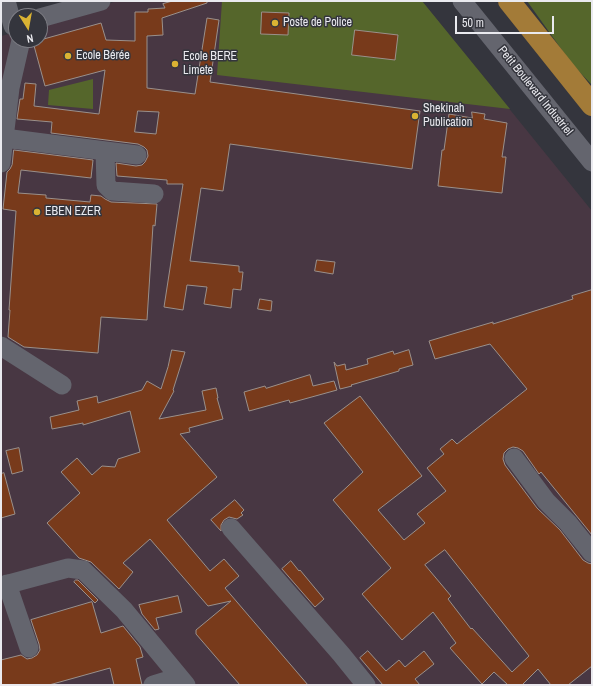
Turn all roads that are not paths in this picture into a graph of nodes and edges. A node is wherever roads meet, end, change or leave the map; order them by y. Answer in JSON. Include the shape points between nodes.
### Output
{"nodes":[{"id":1,"x":101,"y":1,"type":"edge"},
{"id":2,"x":462,"y":1,"type":"edge"},
{"id":3,"x":509,"y":1,"type":"edge"},
{"id":4,"x":48,"y":16,"type":"edge"},
{"id":5,"x":12,"y":48,"type":"edge"},
{"id":6,"x":592,"y":105,"type":"edge"},
{"id":7,"x":4,"y":138,"type":"junction"},
{"id":8,"x":105,"y":151,"type":"junction"},
{"id":9,"x":137,"y":155,"type":"dead end"},
{"id":10,"x":592,"y":162,"type":"edge"},
{"id":11,"x":1,"y":163,"type":"edge"},
{"id":12,"x":154,"y":194,"type":"dead end"},
{"id":13,"x":1,"y":346,"type":"edge"},
{"id":14,"x":62,"y":385,"type":"dead end"},
{"id":15,"x":514,"y":458,"type":"dead end"},
{"id":16,"x":231,"y":528,"type":"dead end"},
{"id":17,"x":592,"y":553,"type":"edge"},
{"id":18,"x":4,"y":585,"type":"edge"},
{"id":19,"x":28,"y":648,"type":"dead end"},
{"id":20,"x":182,"y":681,"type":"edge"},
{"id":21,"x":153,"y":685,"type":"edge"},
{"id":22,"x":366,"y":685,"type":"edge"}],
"edges":[{"from":1,"to":4,"type":"street"},
{"from":2,"to":10,"type":"street","name":"Petit Boulevard Industriel"},
{"from":3,"to":6,"type":"highway"},
{"from":5,"to":7,"type":"street"},
{"from":7,"to":8,"type":"street"},
{"from":7,"to":11,"type":"street"},
{"from":8,"to":9,"type":"street"},
{"from":8,"to":12,"type":"street","via":[[106,185],[112,191]]},
{"from":13,"to":14,"type":"street"},
{"from":15,"to":17,"type":"street","via":[[546,501]]},
{"from":16,"to":22,"type":"street"},
{"from":18,"to":19,"type":"street"},
{"from":18,"to":20,"type":"street","via":[[68,568],[83,570],[124,610]]},
{"from":20,"to":21,"type":"street"}]}
